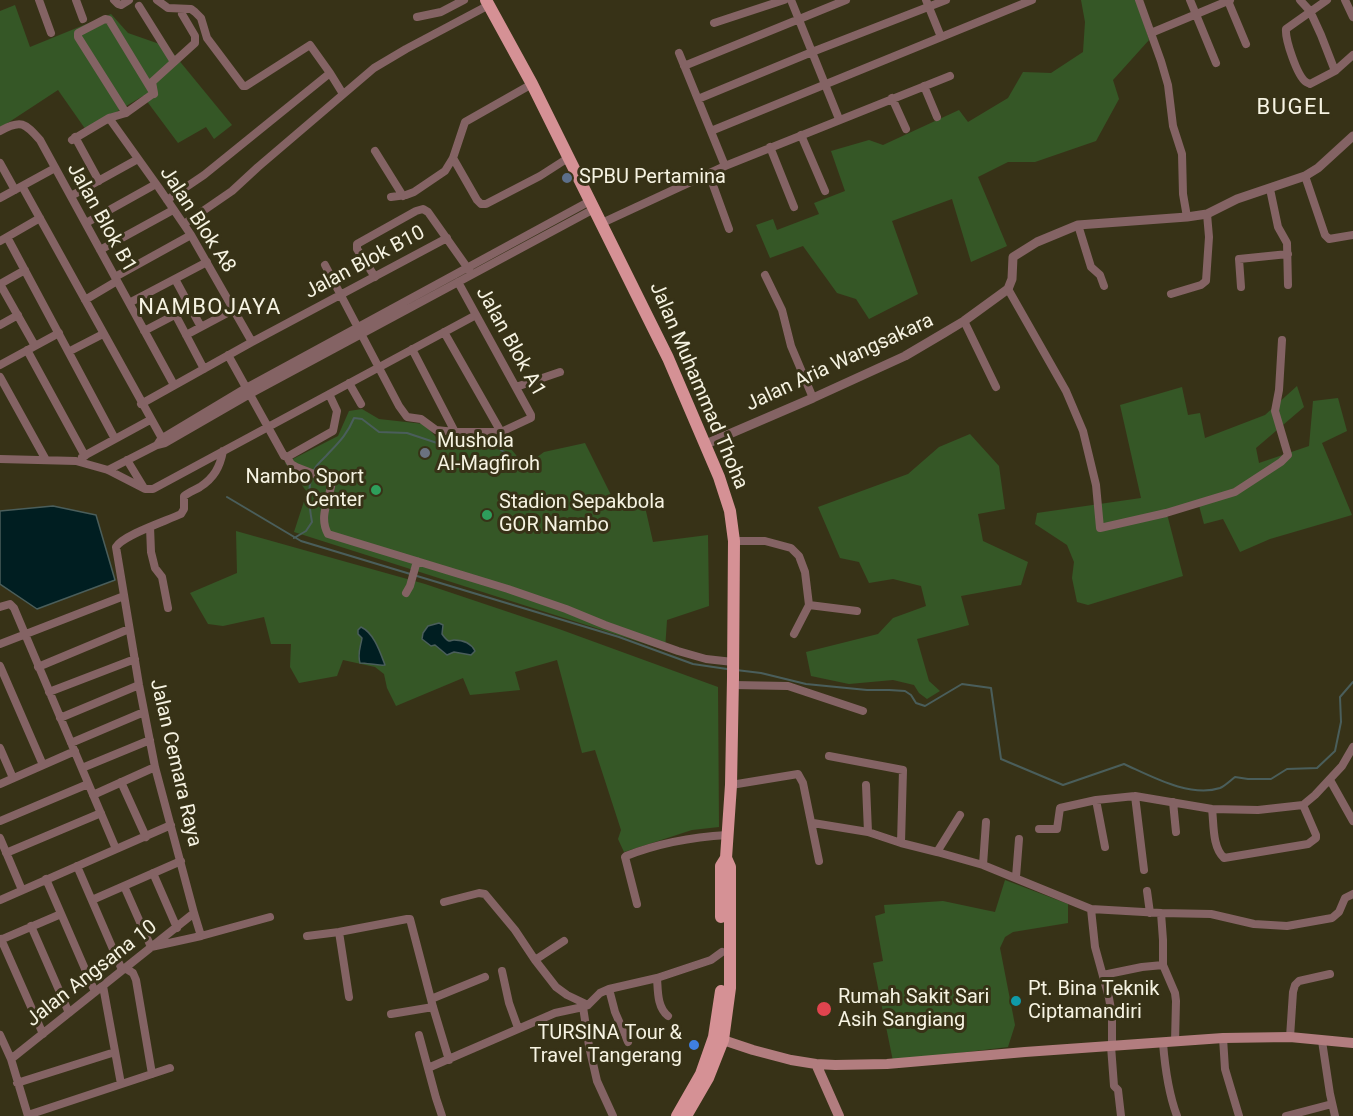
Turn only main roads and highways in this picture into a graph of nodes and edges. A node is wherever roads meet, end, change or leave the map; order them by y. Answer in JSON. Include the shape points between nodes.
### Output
{"nodes":[{"id":1,"x":487,"y":2,"type":"edge"},
{"id":2,"x":726,"y":858,"type":"junction"},
{"id":3,"x":726,"y":988,"type":"junction"},
{"id":4,"x":723,"y":1040,"type":"junction"},
{"id":5,"x":1353,"y":1043,"type":"edge"},
{"id":6,"x":816,"y":1064,"type":"junction"},
{"id":7,"x":704,"y":1076,"type":"junction"},
{"id":8,"x":677,"y":1116,"type":"edge"},
{"id":9,"x":686,"y":1116,"type":"edge"},
{"id":10,"x":839,"y":1116,"type":"edge"}],
"edges":[{"from":1,"to":2,"type":"main road","name":"Jalan Muhammad Thoha","via":[[668,358],[730,511],[734,541],[733,684]]},
{"from":2,"to":3,"type":"main road","name":"Jalan Muhammad Thoha","via":[[730,867]]},
{"from":2,"to":3,"type":"main road","name":"Jalan Muhammad Thoha","via":[[721,866]]},
{"from":3,"to":4,"type":"main road","name":"Jalan Muhammad Thoha"},
{"from":3,"to":7,"type":"main road","name":"Jalan Muhammad Thoha"},
{"from":4,"to":6,"type":"main road"},
{"from":4,"to":7,"type":"main road","name":"Jalan Muhammad Thoha"},
{"from":5,"to":6,"type":"main road","via":[[1290,1037],[1223,1038],[887,1064]]},
{"from":6,"to":10,"type":"main road"},
{"from":7,"to":8,"type":"main road","name":"Jalan Muhammad Thoha"},
{"from":7,"to":9,"type":"main road","name":"Jalan Muhammad Thoha"}]}
